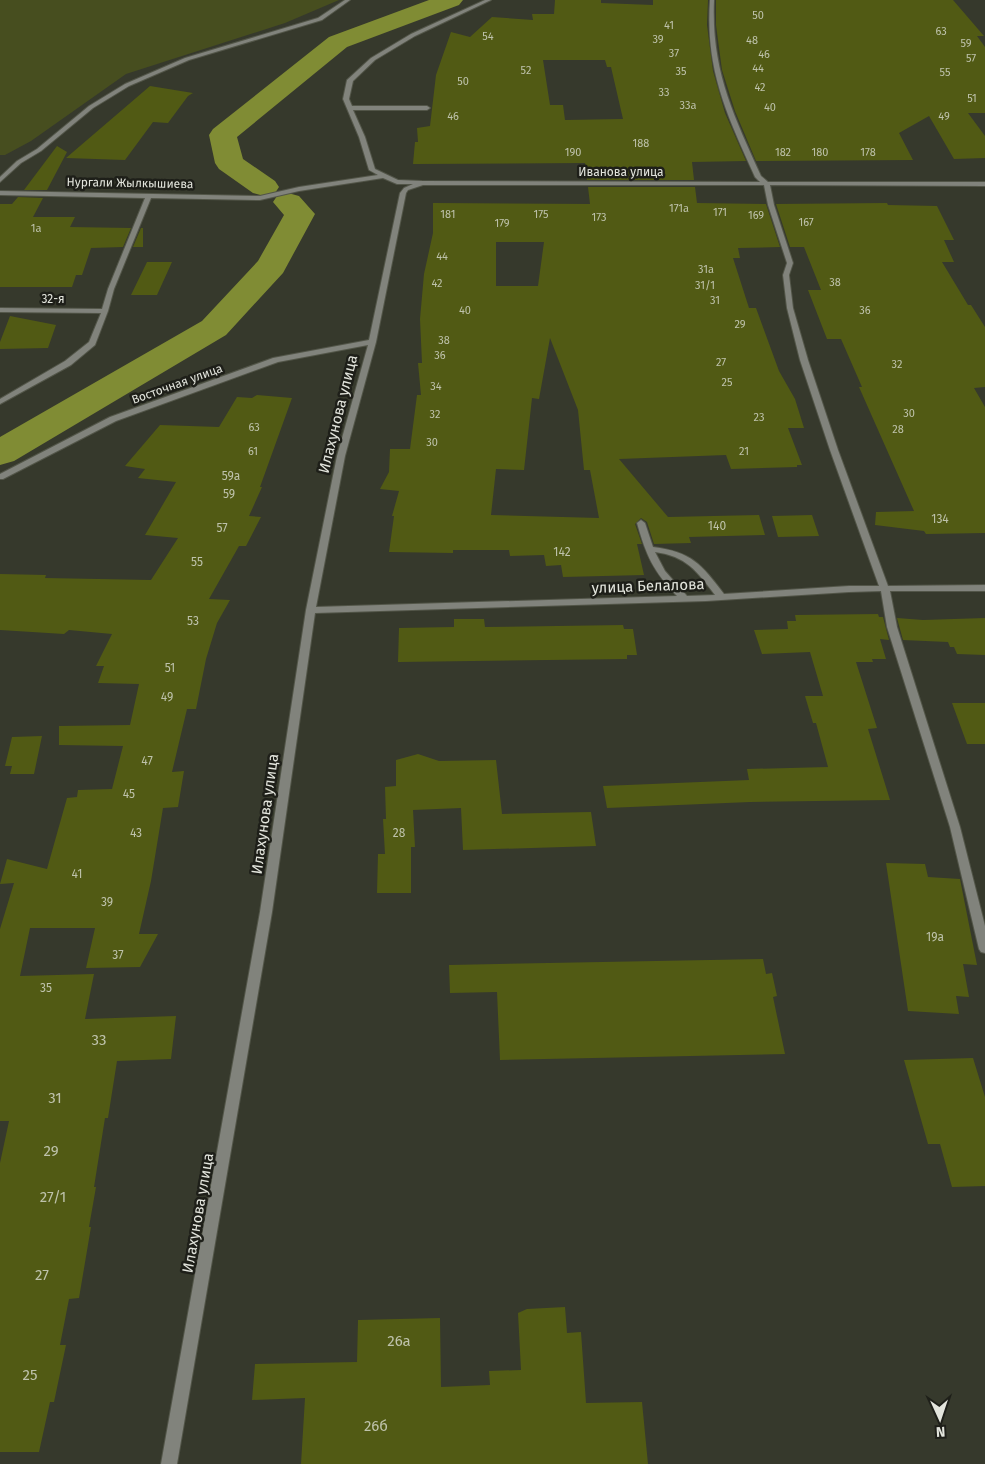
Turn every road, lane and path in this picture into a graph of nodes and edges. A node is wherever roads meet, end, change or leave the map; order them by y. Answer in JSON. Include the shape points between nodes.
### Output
{"nodes":[{"id":1,"x":348,"y":0,"type":"edge"},
{"id":2,"x":489,"y":0,"type":"edge"},
{"id":3,"x":712,"y":0,"type":"edge"},
{"id":4,"x":350,"y":108,"type":"junction"},
{"id":5,"x":427,"y":108,"type":"dead end"},
{"id":6,"x":383,"y":176,"type":"junction"},
{"id":7,"x":0,"y":180,"type":"edge"},
{"id":8,"x":422,"y":183,"type":"junction"},
{"id":9,"x":767,"y":184,"type":"junction"},
{"id":10,"x":985,"y":184,"type":"edge"},
{"id":11,"x":0,"y":193,"type":"edge"},
{"id":12,"x":149,"y":194,"type":"junction"},
{"id":13,"x":260,"y":198,"type":"joint"},
{"id":14,"x":0,"y":310,"type":"edge"},
{"id":15,"x":105,"y":311,"type":"junction"},
{"id":16,"x":372,"y":342,"type":"junction"},
{"id":17,"x":0,"y":402,"type":"edge"},
{"id":18,"x":0,"y":476,"type":"edge"},
{"id":19,"x":641,"y":523,"type":"dead end"},
{"id":20,"x":648,"y":549,"type":"junction"},
{"id":21,"x":985,"y":588,"type":"edge"},
{"id":22,"x":885,"y":590,"type":"junction"},
{"id":23,"x":721,"y":597,"type":"junction"},
{"id":24,"x":684,"y":598,"type":"junction"},
{"id":25,"x":311,"y":610,"type":"junction"},
{"id":26,"x":985,"y":949,"type":"edge"},
{"id":27,"x":169,"y":1464,"type":"edge"}],
"edges":[{"from":1,"to":7,"type":"street","via":[[320,19],[187,59],[127,85],[91,107]]},
{"from":2,"to":4,"type":"street","via":[[413,35],[373,59],[350,80],[346,99]]},
{"from":3,"to":9,"type":"street","via":[[710,39],[725,102],[758,177]]},
{"from":4,"to":5,"type":"street"},
{"from":4,"to":6,"type":"street","via":[[372,170]]},
{"from":6,"to":8,"type":"street","name":"Иванова улица","via":[[397,182]]},
{"from":6,"to":13,"type":"street","name":"Иванова улица"},
{"from":8,"to":9,"type":"street","name":"Иванова улица"},
{"from":8,"to":16,"type":"street","name":"Илахунова улица","via":[[406,188],[403,194]]},
{"from":9,"to":10,"type":"street","name":"Иванова улица"},
{"from":9,"to":22,"type":"street","via":[[790,263],[786,275],[790,308],[804,360]]},
{"from":11,"to":12,"type":"street","name":"Нургали Жылкышиева"},
{"from":12,"to":13,"type":"street","name":"Нургали Жылкышиева"},
{"from":12,"to":15,"type":"street"},
{"from":14,"to":15,"type":"street","name":"32-я"},
{"from":15,"to":17,"type":"street","via":[[92,343],[68,363]]},
{"from":16,"to":18,"type":"street","name":"Восточная улица","via":[[276,360],[113,419]]},
{"from":16,"to":25,"type":"street","name":"Илахунова улица","via":[[341,456]]},
{"from":19,"to":20,"type":"street"},
{"from":20,"to":23,"type":"street","via":[[665,550],[690,559]]},
{"from":20,"to":24,"type":"street","via":[[653,563],[666,581]]},
{"from":21,"to":22,"type":"street","name":"улица Белалова"},
{"from":22,"to":23,"type":"street","name":"улица Белалова","via":[[849,589]]},
{"from":22,"to":26,"type":"street","via":[[892,627],[955,827]]},
{"from":23,"to":24,"type":"street","name":"улица Белалова"},
{"from":24,"to":25,"type":"street","name":"улица Белалова"},
{"from":25,"to":27,"type":"street","name":"Илахунова улица","via":[[266,912]]}]}
